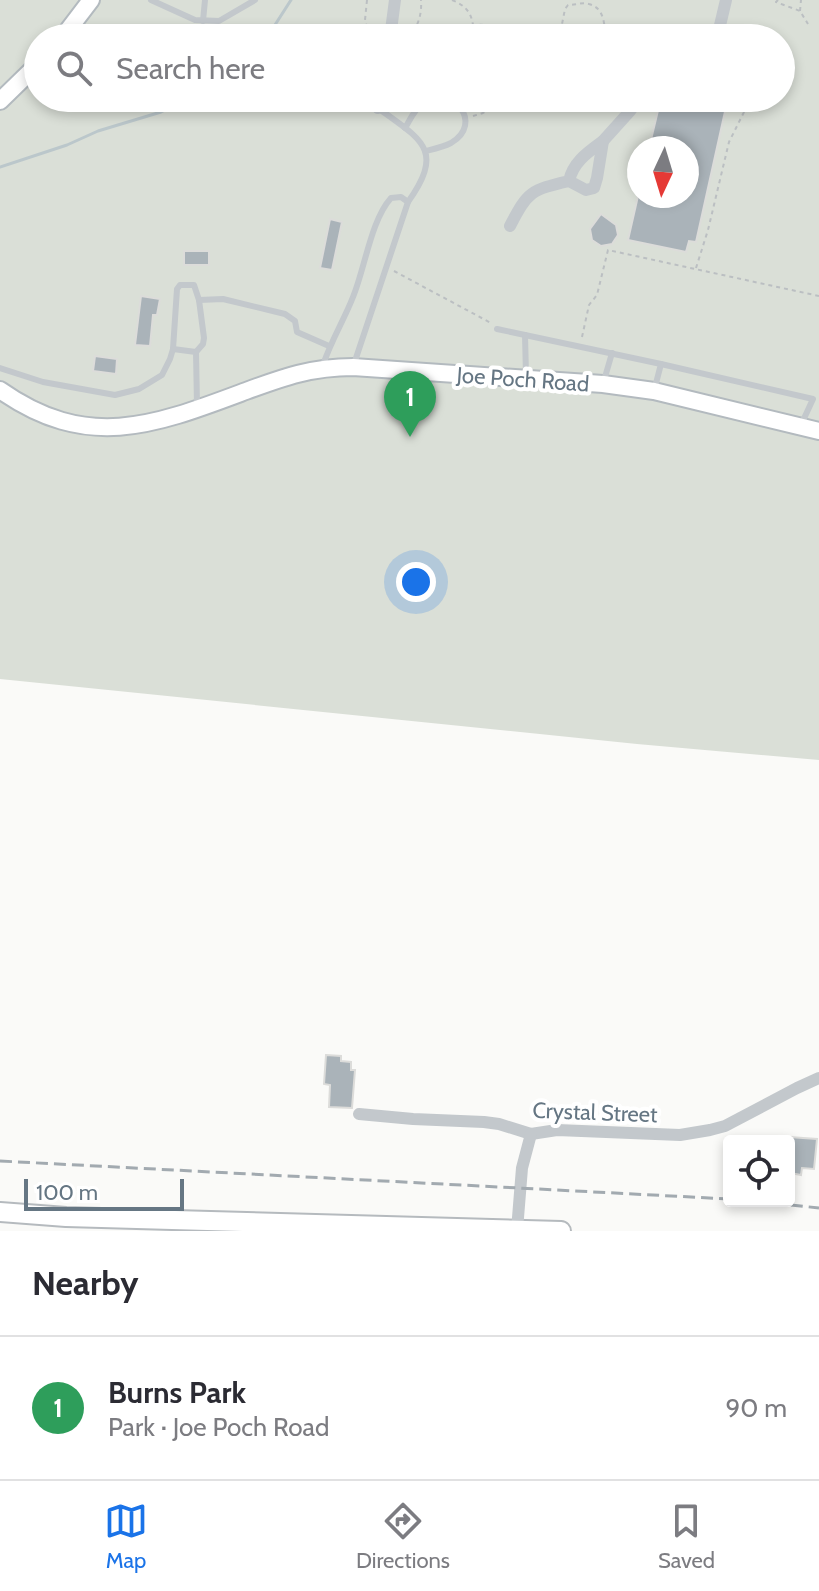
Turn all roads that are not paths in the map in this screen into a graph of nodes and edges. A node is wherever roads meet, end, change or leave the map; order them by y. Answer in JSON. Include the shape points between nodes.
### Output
{"nodes":[{"id":1,"x":91,"y":0,"type":"edge"},
{"id":2,"x":151,"y":0,"type":"edge"},
{"id":3,"x":205,"y":0,"type":"edge"},
{"id":4,"x":255,"y":0,"type":"edge"},
{"id":5,"x":395,"y":0,"type":"edge"},
{"id":6,"x":726,"y":0,"type":"edge"},
{"id":7,"x":203,"y":21,"type":"junction"},
{"id":8,"x":73,"y":24,"type":"edge"},
{"id":9,"x":392,"y":24,"type":"edge"},
{"id":10,"x":720,"y":24,"type":"edge"},
{"id":11,"x":24,"y":78,"type":"edge"},
{"id":12,"x":0,"y":101,"type":"edge"},
{"id":13,"x":388,"y":112,"type":"edge"},
{"id":14,"x":417,"y":112,"type":"edge"},
{"id":15,"x":462,"y":112,"type":"edge"},
{"id":16,"x":628,"y":112,"type":"edge"},
{"id":17,"x":405,"y":128,"type":"junction"},
{"id":18,"x":603,"y":141,"type":"junction"},
{"id":19,"x":426,"y":151,"type":"junction"},
{"id":20,"x":569,"y":181,"type":"junction"},
{"id":21,"x":408,"y":202,"type":"junction"},
{"id":22,"x":510,"y":226,"type":"dead end"},
{"id":23,"x":199,"y":300,"type":"junction"},
{"id":24,"x":497,"y":329,"type":"road end"},
{"id":25,"x":525,"y":335,"type":"junction"},
{"id":26,"x":329,"y":346,"type":"junction"},
{"id":27,"x":173,"y":349,"type":"junction"},
{"id":28,"x":196,"y":352,"type":"junction"},
{"id":29,"x":612,"y":353,"type":"junction"},
{"id":30,"x":661,"y":364,"type":"junction"},
{"id":31,"x":353,"y":367,"type":"junction"},
{"id":32,"x":0,"y":368,"type":"edge"},
{"id":33,"x":322,"y":368,"type":"junction"},
{"id":34,"x":526,"y":380,"type":"junction"},
{"id":35,"x":603,"y":384,"type":"junction"},
{"id":36,"x":0,"y":390,"type":"edge"},
{"id":37,"x":654,"y":391,"type":"junction"},
{"id":38,"x":197,"y":409,"type":"junction"},
{"id":39,"x":801,"y":425,"type":"junction"},
{"id":40,"x":819,"y":431,"type":"edge"},
{"id":41,"x":819,"y":1078,"type":"edge"},
{"id":42,"x":359,"y":1114,"type":"dead end"},
{"id":43,"x":531,"y":1134,"type":"junction"},
{"id":44,"x":0,"y":1212,"type":"edge"},
{"id":45,"x":377,"y":1229,"type":"edge"},
{"id":46,"x":442,"y":1230,"type":"edge"},
{"id":47,"x":511,"y":1230,"type":"edge"},
{"id":48,"x":561,"y":1231,"type":"edge"}],
"edges":[{"from":1,"to":8,"type":"street"},
{"from":2,"to":7,"type":"lane"},
{"from":3,"to":7,"type":"lane"},
{"from":4,"to":7,"type":"lane","via":[[219,21]]},
{"from":5,"to":9,"type":"street"},
{"from":6,"to":10,"type":"street"},
{"from":11,"to":12,"type":"street"},
{"from":13,"to":17,"type":"lane"},
{"from":14,"to":17,"type":"lane"},
{"from":15,"to":19,"type":"lane","via":[[464,129],[454,141]]},
{"from":16,"to":18,"type":"street"},
{"from":17,"to":19,"type":"lane"},
{"from":18,"to":20,"type":"street","via":[[575,165]]},
{"from":18,"to":20,"type":"street","via":[[594,188],[586,190]]},
{"from":19,"to":21,"type":"lane","via":[[424,174]]},
{"from":20,"to":22,"type":"street","via":[[534,191]]},
{"from":21,"to":26,"type":"lane","via":[[391,198],[380,214],[354,295]]},
{"from":21,"to":31,"type":"lane"},
{"from":23,"to":26,"type":"lane","via":[[223,299],[285,314],[295,321],[297,332]]},
{"from":23,"to":27,"type":"lane","via":[[194,285],[177,286]]},
{"from":23,"to":28,"type":"lane","via":[[204,338]]},
{"from":24,"to":25,"type":"lane"},
{"from":25,"to":29,"type":"lane"},
{"from":25,"to":34,"type":"lane"},
{"from":26,"to":33,"type":"lane"},
{"from":27,"to":28,"type":"lane"},
{"from":27,"to":32,"type":"lane","via":[[162,375],[121,395],[43,382]]},
{"from":28,"to":38,"type":"lane"},
{"from":29,"to":30,"type":"lane"},
{"from":29,"to":35,"type":"lane"},
{"from":30,"to":37,"type":"lane"},
{"from":30,"to":39,"type":"lane","via":[[813,399]]},
{"from":31,"to":33,"type":"street","name":"Joe Poch Road"},
{"from":31,"to":34,"type":"street","name":"Joe Poch Road"},
{"from":33,"to":38,"type":"street","name":"Joe Poch Road"},
{"from":34,"to":35,"type":"street","name":"Joe Poch Road"},
{"from":35,"to":37,"type":"street","name":"Joe Poch Road"},
{"from":36,"to":38,"type":"street","name":"Joe Poch Road","via":[[48,417],[84,426],[151,423]]},
{"from":37,"to":39,"type":"street","name":"Joe Poch Road"},
{"from":39,"to":40,"type":"street","name":"Joe Poch Road"},
{"from":41,"to":43,"type":"street","name":"Crystal Street","via":[[710,1130],[680,1135],[557,1130]]},
{"from":42,"to":43,"type":"street","name":"Crystal Street","via":[[484,1122]]},
{"from":43,"to":47,"type":"street"},
{"from":44,"to":45,"type":"main road"},
{"from":45,"to":46,"type":"main road"},
{"from":46,"to":47,"type":"main road"},
{"from":47,"to":48,"type":"main road"}]}
